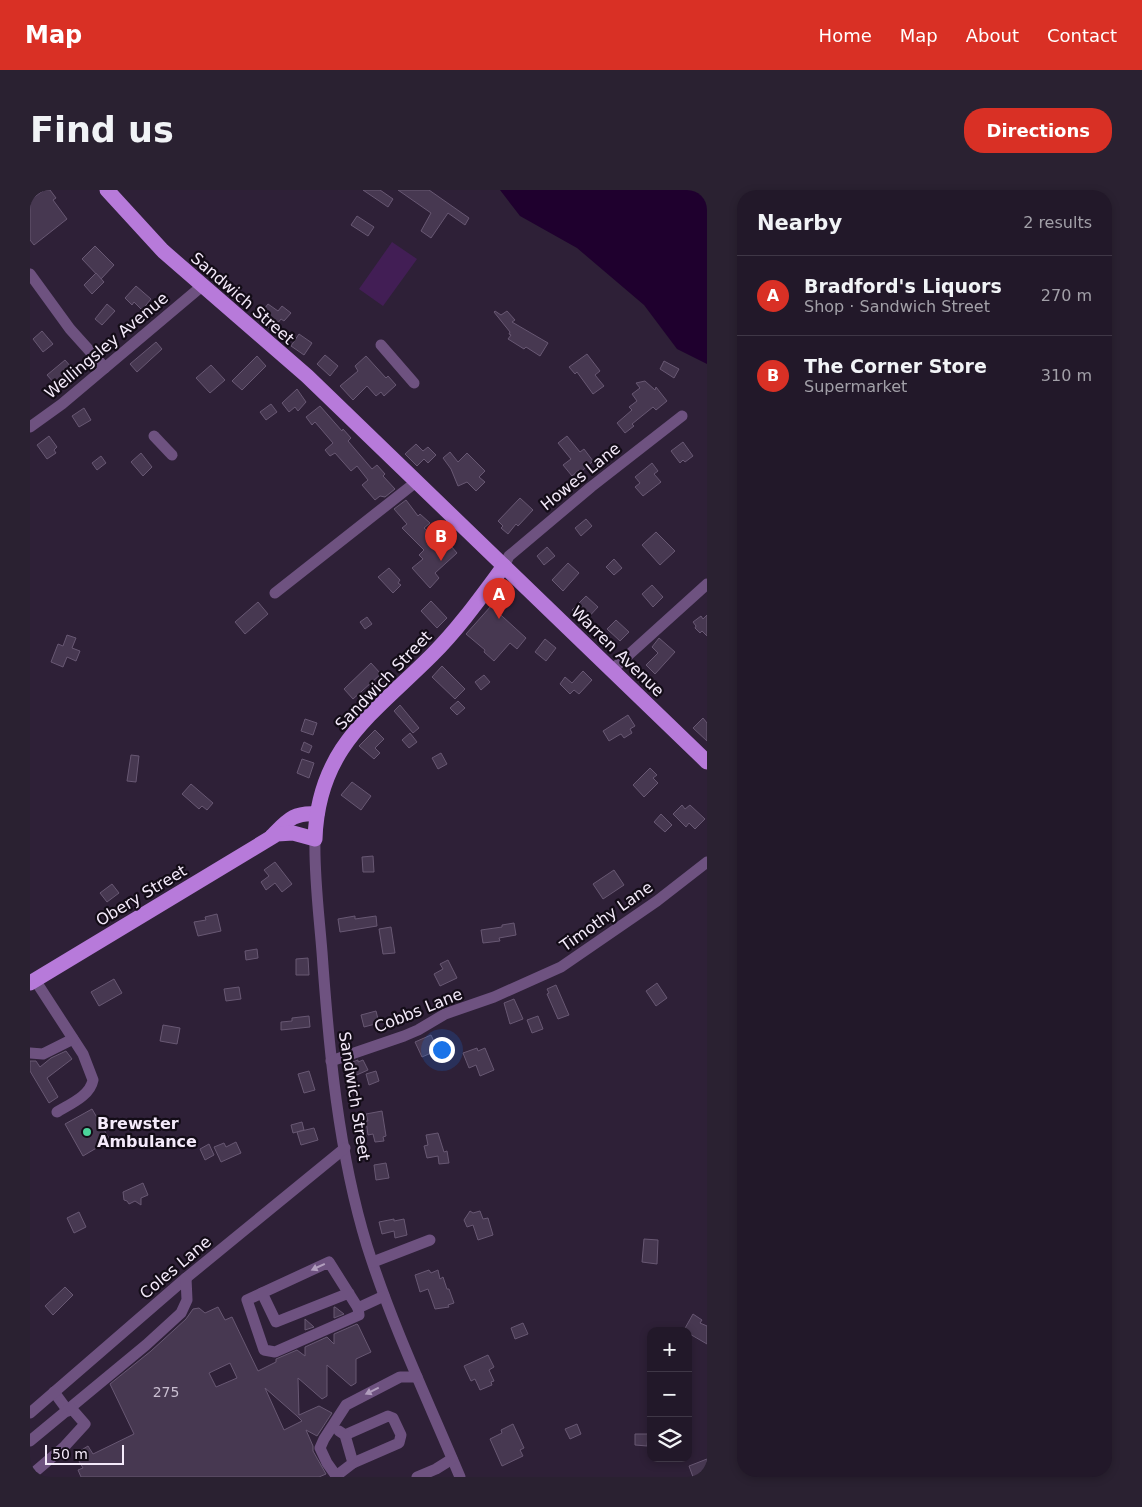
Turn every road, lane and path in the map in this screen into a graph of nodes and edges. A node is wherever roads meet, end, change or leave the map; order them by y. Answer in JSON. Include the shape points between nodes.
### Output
{"nodes":[{"id":1,"x":107,"y":190,"type":"edge"},
{"id":2,"x":31,"y":277,"type":"edge"},
{"id":3,"x":202,"y":286,"type":"junction"},
{"id":4,"x":381,"y":346,"type":"dead end"},
{"id":5,"x":104,"y":368,"type":"junction"},
{"id":6,"x":414,"y":383,"type":"dead end"},
{"id":7,"x":682,"y":416,"type":"dead end"},
{"id":8,"x":30,"y":427,"type":"edge"},
{"id":9,"x":154,"y":436,"type":"dead end"},
{"id":10,"x":172,"y":455,"type":"dead end"},
{"id":11,"x":416,"y":482,"type":"junction"},
{"id":12,"x":504,"y":566,"type":"junction"},
{"id":13,"x":707,"y":584,"type":"edge"},
{"id":14,"x":275,"y":593,"type":"dead end"},
{"id":15,"x":613,"y":670,"type":"junction"},
{"id":16,"x":706,"y":760,"type":"edge"},
{"id":17,"x":317,"y":814,"type":"junction"},
{"id":18,"x":271,"y":837,"type":"junction"},
{"id":19,"x":315,"y":839,"type":"junction"},
{"id":20,"x":707,"y":862,"type":"edge"},
{"id":21,"x":32,"y":982,"type":"edge"},
{"id":22,"x":517,"y":988,"type":"joint"},
{"id":23,"x":73,"y":1039,"type":"junction"},
{"id":24,"x":30,"y":1053,"type":"edge"},
{"id":25,"x":331,"y":1061,"type":"junction"},
{"id":26,"x":57,"y":1112,"type":"dead end"},
{"id":27,"x":345,"y":1148,"type":"junction"},
{"id":28,"x":430,"y":1240,"type":"dead end"},
{"id":29,"x":372,"y":1262,"type":"junction"},
{"id":30,"x":186,"y":1278,"type":"junction"},
{"id":31,"x":262,"y":1293,"type":"junction"},
{"id":32,"x":349,"y":1293,"type":"junction"},
{"id":33,"x":384,"y":1296,"type":"junction"},
{"id":34,"x":358,"y":1308,"type":"junction"},
{"id":35,"x":418,"y":1377,"type":"junction"},
{"id":36,"x":54,"y":1392,"type":"junction"},
{"id":37,"x":70,"y":1410,"type":"junction"},
{"id":38,"x":30,"y":1413,"type":"edge"},
{"id":39,"x":333,"y":1427,"type":"junction"},
{"id":40,"x":345,"y":1435,"type":"junction"},
{"id":41,"x":30,"y":1441,"type":"edge"},
{"id":42,"x":452,"y":1459,"type":"junction"},
{"id":43,"x":353,"y":1463,"type":"junction"},
{"id":44,"x":30,"y":1476,"type":"edge"},
{"id":45,"x":336,"y":1476,"type":"edge"},
{"id":46,"x":417,"y":1477,"type":"edge"},
{"id":47,"x":460,"y":1477,"type":"edge"}],
"edges":[{"from":1,"to":3,"type":"main road","name":"Sandwich Street","via":[[152,241]]},
{"from":2,"to":5,"type":"street"},
{"from":3,"to":5,"type":"street","name":"Wellingsley Avenue"},
{"from":3,"to":11,"type":"main road","name":"Sandwich Street","via":[[307,376]]},
{"from":4,"to":6,"type":"street"},
{"from":5,"to":8,"type":"street","name":"Wellingsley Avenue"},
{"from":7,"to":12,"type":"street","name":"Howes Lane","via":[[591,486],[509,556]]},
{"from":9,"to":10,"type":"street"},
{"from":11,"to":12,"type":"main road","name":"Sandwich Street"},
{"from":11,"to":14,"type":"street"},
{"from":12,"to":15,"type":"main road","name":"Warren Avenue"},
{"from":12,"to":17,"type":"main road","name":"Sandwich Street","via":[[446,640],[343,746],[328,773]]},
{"from":13,"to":15,"type":"street"},
{"from":15,"to":16,"type":"main road","name":"Warren Avenue"},
{"from":17,"to":18,"type":"main road","name":"Obery Street","via":[[298,814]]},
{"from":17,"to":19,"type":"main road","name":"Sandwich Street"},
{"from":18,"to":19,"type":"main road","name":"Obery Street","via":[[288,833]]},
{"from":18,"to":21,"type":"main road","name":"Obery Street"},
{"from":19,"to":25,"type":"street","name":"Sandwich Street","via":[[324,999]]},
{"from":20,"to":22,"type":"street","name":"Timothy Lane","via":[[573,960]]},
{"from":21,"to":23,"type":"street"},
{"from":22,"to":25,"type":"street","name":"Cobbs Lane","via":[[444,1014],[404,1036]]},
{"from":23,"to":24,"type":"street","via":[[43,1054]]},
{"from":23,"to":26,"type":"street","via":[[93,1080],[83,1096]]},
{"from":25,"to":27,"type":"street","name":"Sandwich Street"},
{"from":27,"to":29,"type":"street","name":"Sandwich Street","via":[[357,1210]]},
{"from":27,"to":30,"type":"street","name":"Coles Lane"},
{"from":28,"to":29,"type":"street"},
{"from":29,"to":33,"type":"street","name":"Sandwich Street"},
{"from":30,"to":36,"type":"street","name":"Coles Lane"},
{"from":30,"to":37,"type":"street","via":[[187,1300],[181,1313]]},
{"from":32,"to":31,"type":"street","one_way":true,"via":[[329,1262]]},
{"from":31,"to":32,"type":"street","via":[[276,1322]]},
{"from":31,"to":34,"type":"street","via":[[247,1300],[264,1350],[275,1352],[359,1315]]},
{"from":32,"to":34,"type":"street"},
{"from":33,"to":34,"type":"street"},
{"from":33,"to":35,"type":"street","name":"Sandwich Street"},
{"from":35,"to":39,"type":"street","one_way":true,"via":[[400,1378],[346,1405]]},
{"from":35,"to":42,"type":"street","name":"Sandwich Street"},
{"from":36,"to":37,"type":"street"},
{"from":36,"to":38,"type":"street","name":"Coles Lane"},
{"from":37,"to":41,"type":"street"},
{"from":37,"to":44,"type":"street","via":[[86,1424]]},
{"from":39,"to":40,"type":"street"},
{"from":39,"to":45,"type":"street","via":[[320,1448]]},
{"from":40,"to":43,"type":"street"},
{"from":40,"to":43,"type":"street","via":[[388,1416],[393,1418],[401,1435],[399,1443]]},
{"from":42,"to":46,"type":"street"},
{"from":42,"to":47,"type":"street","name":"Sandwich Street"},
{"from":43,"to":45,"type":"street"}]}
